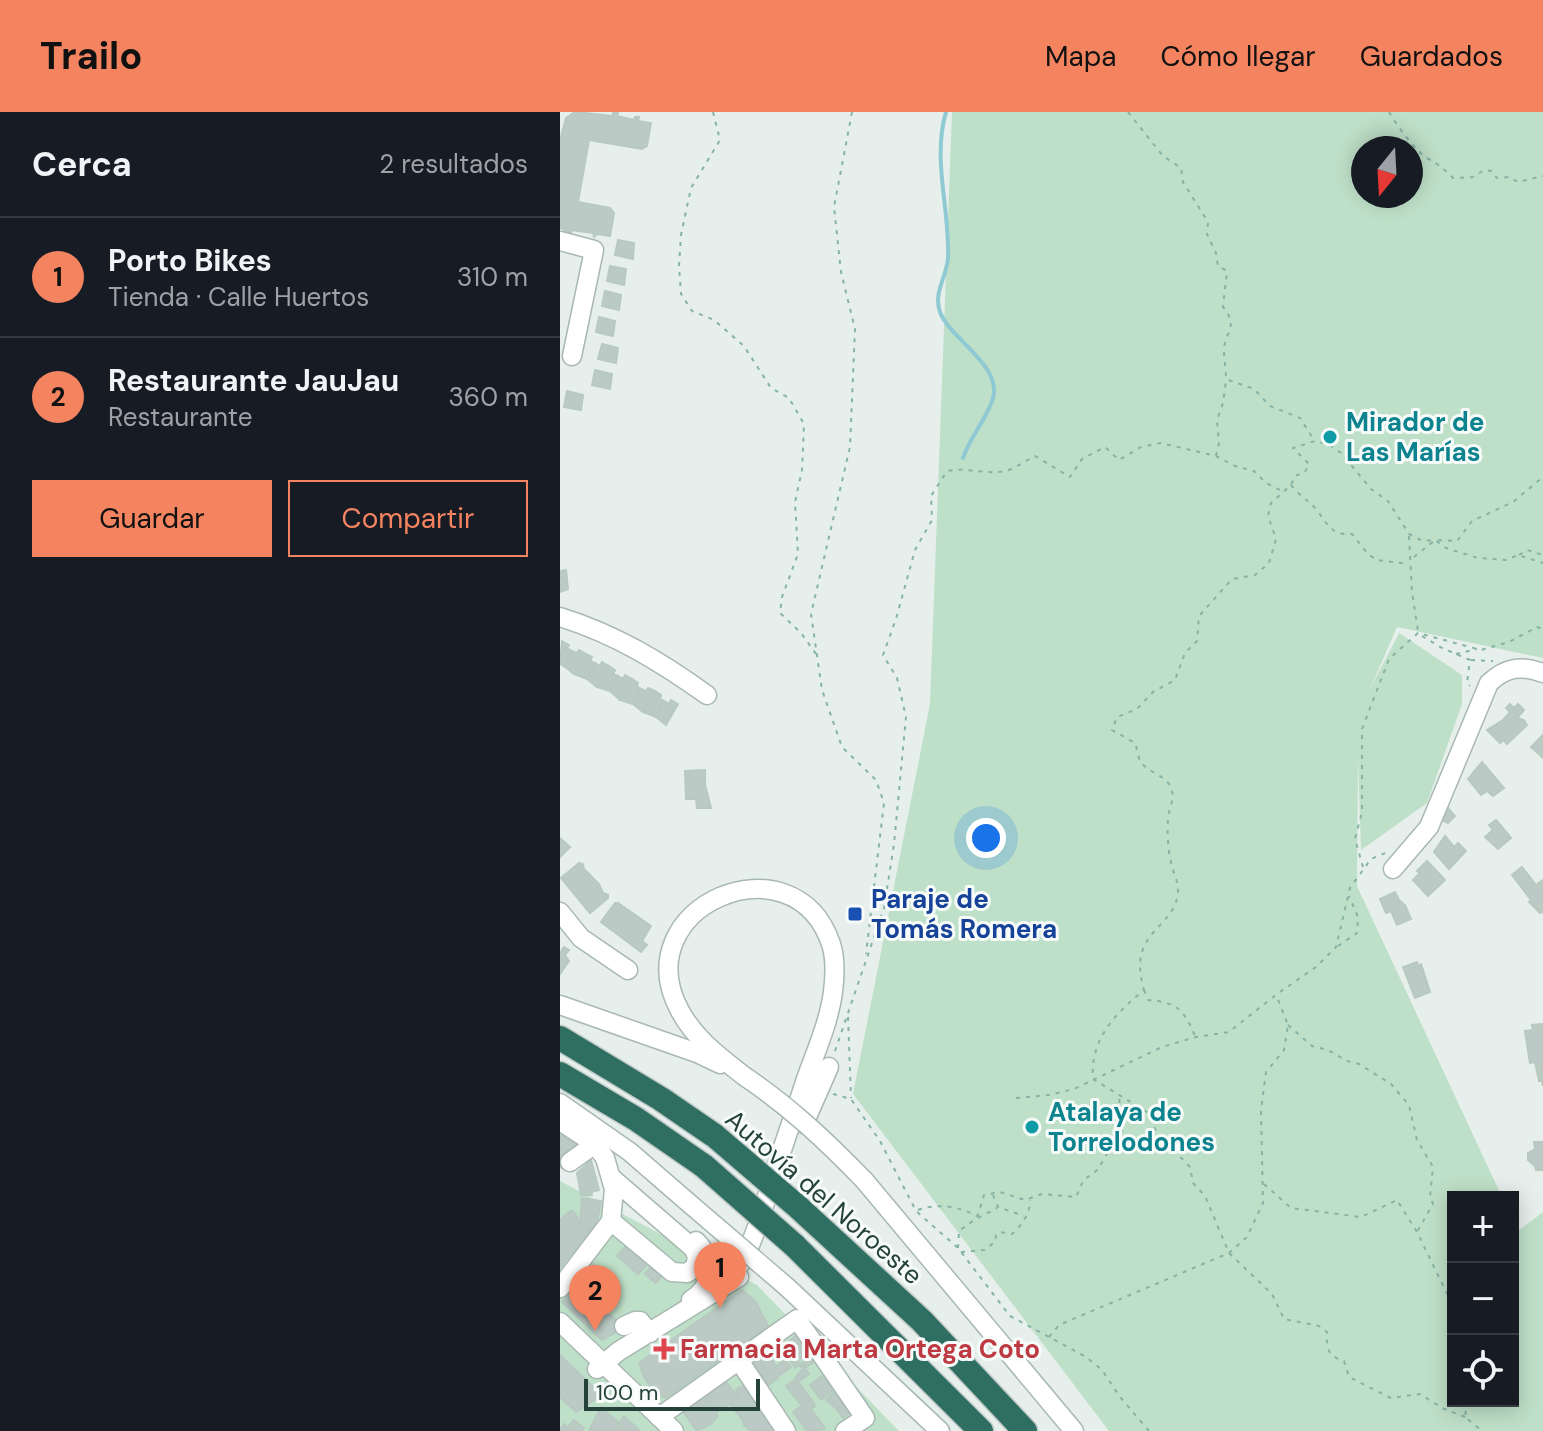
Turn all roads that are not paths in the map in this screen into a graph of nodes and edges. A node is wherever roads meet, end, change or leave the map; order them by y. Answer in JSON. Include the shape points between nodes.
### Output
{"nodes":[{"id":1,"x":560,"y":241,"type":"edge"},
{"id":2,"x":572,"y":356,"type":"dead end"},
{"id":3,"x":560,"y":617,"type":"edge"},
{"id":4,"x":1543,"y":673,"type":"edge"},
{"id":5,"x":707,"y":695,"type":"dead end"},
{"id":6,"x":1398,"y":862,"type":"road end"},
{"id":7,"x":560,"y":912,"type":"edge"},
{"id":8,"x":628,"y":970,"type":"dead end"},
{"id":9,"x":560,"y":1005,"type":"edge"},
{"id":10,"x":560,"y":1038,"type":"edge"},
{"id":11,"x":829,"y":1067,"type":"road end"},
{"id":12,"x":560,"y":1074,"type":"edge"},
{"id":13,"x":744,"y":1076,"type":"junction"},
{"id":14,"x":560,"y":1103,"type":"edge"},
{"id":15,"x":560,"y":1121,"type":"edge"},
{"id":16,"x":595,"y":1144,"type":"junction"},
{"id":17,"x":570,"y":1162,"type":"dead end"},
{"id":18,"x":613,"y":1179,"type":"junction"},
{"id":19,"x":611,"y":1221,"type":"junction"},
{"id":20,"x":681,"y":1236,"type":"junction"},
{"id":21,"x":729,"y":1283,"type":"junction"},
{"id":22,"x":560,"y":1288,"type":"edge"},
{"id":23,"x":673,"y":1318,"type":"junction"},
{"id":24,"x":560,"y":1322,"type":"edge"},
{"id":25,"x":624,"y":1326,"type":"dead end"},
{"id":26,"x":560,"y":1333,"type":"edge"},
{"id":27,"x":650,"y":1333,"type":"junction"},
{"id":28,"x":738,"y":1359,"type":"junction"},
{"id":29,"x":600,"y":1366,"type":"junction"},
{"id":30,"x":661,"y":1424,"type":"edge"},
{"id":31,"x":674,"y":1431,"type":"edge"},
{"id":32,"x":786,"y":1431,"type":"edge"},
{"id":33,"x":845,"y":1431,"type":"edge"},
{"id":34,"x":940,"y":1431,"type":"edge"},
{"id":35,"x":981,"y":1431,"type":"edge"},
{"id":36,"x":1025,"y":1431,"type":"edge"},
{"id":37,"x":1074,"y":1431,"type":"edge"}],
"edges":[{"from":1,"to":2,"type":"street","via":[[594,250]]},
{"from":3,"to":5,"type":"street","via":[[594,627],[659,660]]},
{"from":4,"to":6,"type":"street","via":[[1513,667],[1489,683],[1429,827]]},
{"from":7,"to":8,"type":"street","via":[[581,938]]},
{"from":9,"to":13,"type":"street","via":[[697,1053]]},
{"from":10,"to":36,"type":"highway","name":"Autovía del Noroeste","bridge":true,"via":[[715,1136],[922,1321]]},
{"from":11,"to":21,"type":"street","via":[[802,1128],[763,1248],[750,1269]]},
{"from":12,"to":35,"type":"highway","bridge":true,"via":[[704,1166],[794,1245]]},
{"from":13,"to":21,"type":"street","via":[[693,1030],[674,998],[670,969],[680,931],[695,912],[732,891],[758,889],[788,896],[821,925],[832,948],[834,991],[752,1239]]},
{"from":13,"to":37,"type":"street","bridge":true,"via":[[822,1136],[864,1180]]},
{"from":14,"to":34,"type":"street","bridge":true,"via":[[630,1152],[788,1288]]},
{"from":15,"to":16,"type":"street"},
{"from":16,"to":17,"type":"street"},
{"from":16,"to":18,"type":"street"},
{"from":18,"to":19,"type":"street"},
{"from":18,"to":20,"type":"street"},
{"from":19,"to":20,"type":"street","via":[[681,1274],[695,1267],[697,1257]]},
{"from":19,"to":22,"type":"street"},
{"from":20,"to":23,"type":"street","via":[[703,1248],[710,1269],[697,1296]]},
{"from":21,"to":23,"type":"street"},
{"from":23,"to":27,"type":"street"},
{"from":24,"to":29,"type":"street"},
{"from":25,"to":27,"type":"street","via":[[640,1321]]},
{"from":26,"to":29,"type":"street"},
{"from":27,"to":29,"type":"street"},
{"from":28,"to":30,"type":"street"},
{"from":28,"to":32,"type":"street"},
{"from":28,"to":33,"type":"street","via":[[797,1319],[865,1418]]},
{"from":29,"to":30,"type":"street"},
{"from":30,"to":31,"type":"street"}]}
